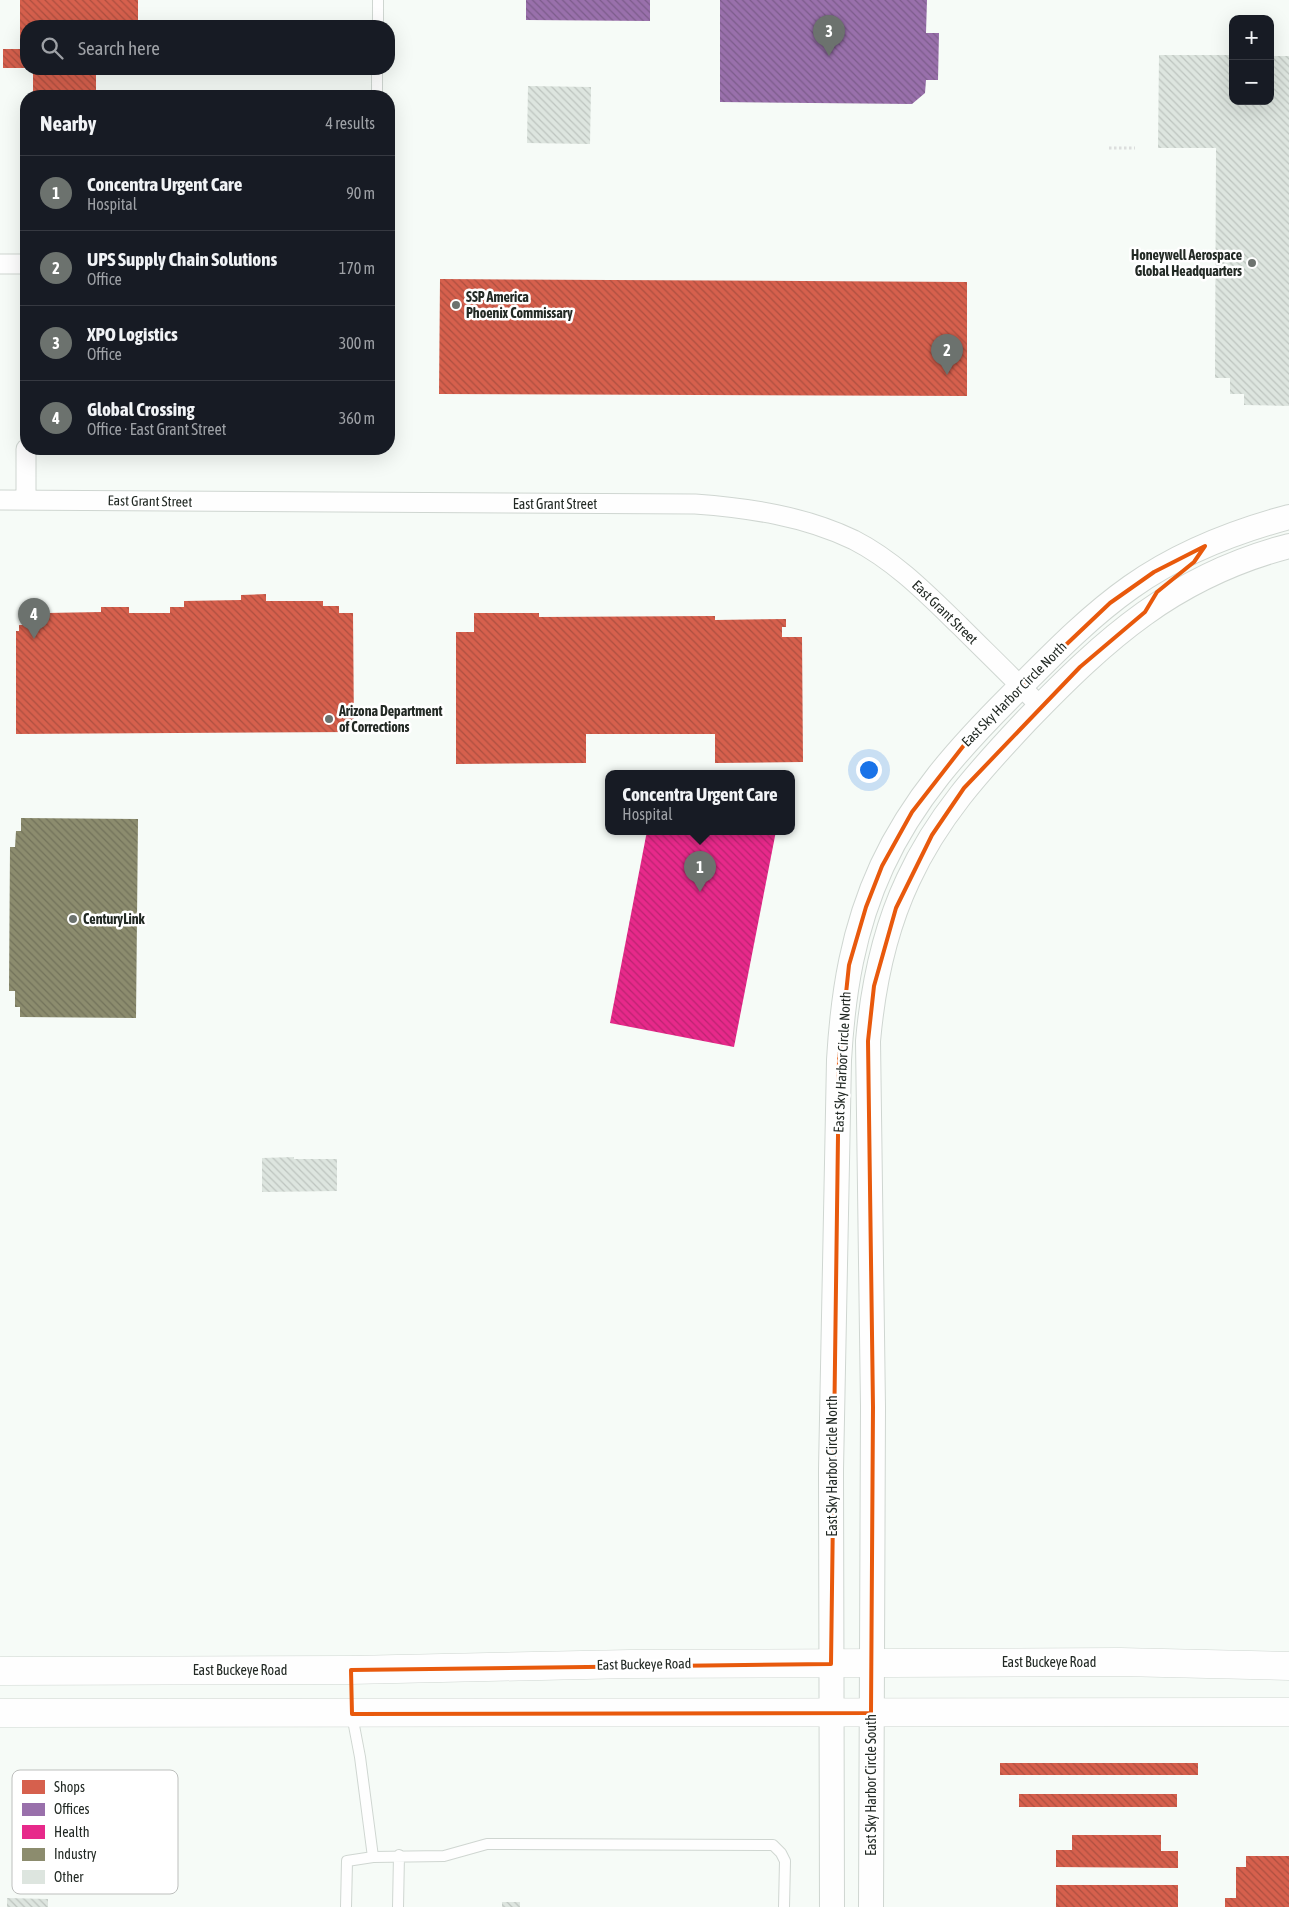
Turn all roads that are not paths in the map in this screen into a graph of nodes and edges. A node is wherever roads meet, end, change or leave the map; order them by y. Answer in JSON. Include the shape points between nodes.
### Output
{"nodes":[{"id":1,"x":378,"y":0,"type":"edge"},
{"id":2,"x":378,"y":20,"type":"edge"},
{"id":3,"x":377,"y":75,"type":"edge"},
{"id":4,"x":377,"y":90,"type":"edge"},
{"id":5,"x":0,"y":264,"type":"edge"},
{"id":6,"x":20,"y":264,"type":"edge"},
{"id":7,"x":26,"y":455,"type":"edge"},
{"id":8,"x":0,"y":500,"type":"edge"},
{"id":9,"x":26,"y":500,"type":"junction"},
{"id":10,"x":1289,"y":517,"type":"edge"},
{"id":11,"x":1204,"y":546,"type":"junction"},
{"id":12,"x":1289,"y":546,"type":"edge"},
{"id":13,"x":1145,"y":612,"type":"junction"},
{"id":14,"x":1020,"y":686,"type":"junction"},
{"id":15,"x":1040,"y":706,"type":"junction"},
{"id":16,"x":871,"y":1663,"type":"junction"},
{"id":17,"x":831,"y":1664,"type":"junction"},
{"id":18,"x":1289,"y":1666,"type":"edge"},
{"id":19,"x":351,"y":1670,"type":"junction"},
{"id":20,"x":0,"y":1671,"type":"edge"},
{"id":21,"x":1289,"y":1712,"type":"edge"},
{"id":22,"x":0,"y":1713,"type":"edge"},
{"id":23,"x":832,"y":1713,"type":"junction"},
{"id":24,"x":871,"y":1713,"type":"junction"},
{"id":25,"x":352,"y":1714,"type":"junction"},
{"id":26,"x":399,"y":1855,"type":"junction"},
{"id":27,"x":373,"y":1857,"type":"junction"},
{"id":28,"x":346,"y":1907,"type":"edge"},
{"id":29,"x":398,"y":1907,"type":"edge"},
{"id":30,"x":784,"y":1907,"type":"edge"},
{"id":31,"x":832,"y":1907,"type":"edge"},
{"id":32,"x":871,"y":1907,"type":"edge"}],
"edges":[{"from":1,"to":2,"type":"lane"},
{"from":3,"to":4,"type":"lane"},
{"from":5,"to":6,"type":"street"},
{"from":7,"to":9,"type":"street"},
{"from":8,"to":9,"type":"street","name":"East Grant Street"},
{"from":9,"to":14,"type":"street","name":"East Grant Street","via":[[695,504],[767,512],[853,540],[879,556],[913,580]]},
{"from":10,"to":11,"type":"street","name":"East Sky Harbor Circle North","via":[[1249,528]]},
{"from":11,"to":13,"type":"street","via":[[1194,562],[1157,592]]},
{"from":11,"to":14,"type":"street","name":"East Sky Harbor Circle North","via":[[1154,572],[1110,603]]},
{"from":12,"to":13,"type":"street","name":"East Sky Harbor Circle North","via":[[1222,569],[1179,590]]},
{"from":13,"to":15,"type":"street","name":"East Sky Harbor Circle North","via":[[1102,646]]},
{"from":14,"to":15,"type":"street","name":"East Grant Street"},
{"from":14,"to":17,"type":"street","name":"East Sky Harbor Circle North","via":[[952,756],[912,812],[882,866],[849,965],[839,1060],[831,1470]]},
{"from":15,"to":16,"type":"street","name":"East Sky Harbor Circle North","via":[[964,788],[932,835],[896,908],[874,986],[868,1041],[873,1407]]},
{"from":16,"to":17,"type":"main road","name":"East Buckeye Road"},
{"from":16,"to":18,"type":"main road","name":"East Buckeye Road","via":[[1120,1662]]},
{"from":16,"to":24,"type":"street","name":"East Sky Harbor Circle South"},
{"from":17,"to":19,"type":"main road","name":"East Buckeye Road","via":[[630,1664]]},
{"from":17,"to":23,"type":"street"},
{"from":19,"to":20,"type":"main road","name":"East Buckeye Road"},
{"from":19,"to":25,"type":"main road"},
{"from":21,"to":24,"type":"main road"},
{"from":22,"to":25,"type":"main road"},
{"from":23,"to":24,"type":"main road"},
{"from":23,"to":25,"type":"main road"},
{"from":23,"to":31,"type":"street"},
{"from":24,"to":32,"type":"street","name":"East Sky Harbor Circle South"},
{"from":25,"to":27,"type":"lane"},
{"from":26,"to":27,"type":"lane"},
{"from":26,"to":29,"type":"lane"},
{"from":26,"to":30,"type":"lane","via":[[444,1856],[488,1844],[773,1845],[784,1861]]},
{"from":27,"to":28,"type":"lane","via":[[347,1861]]}]}
